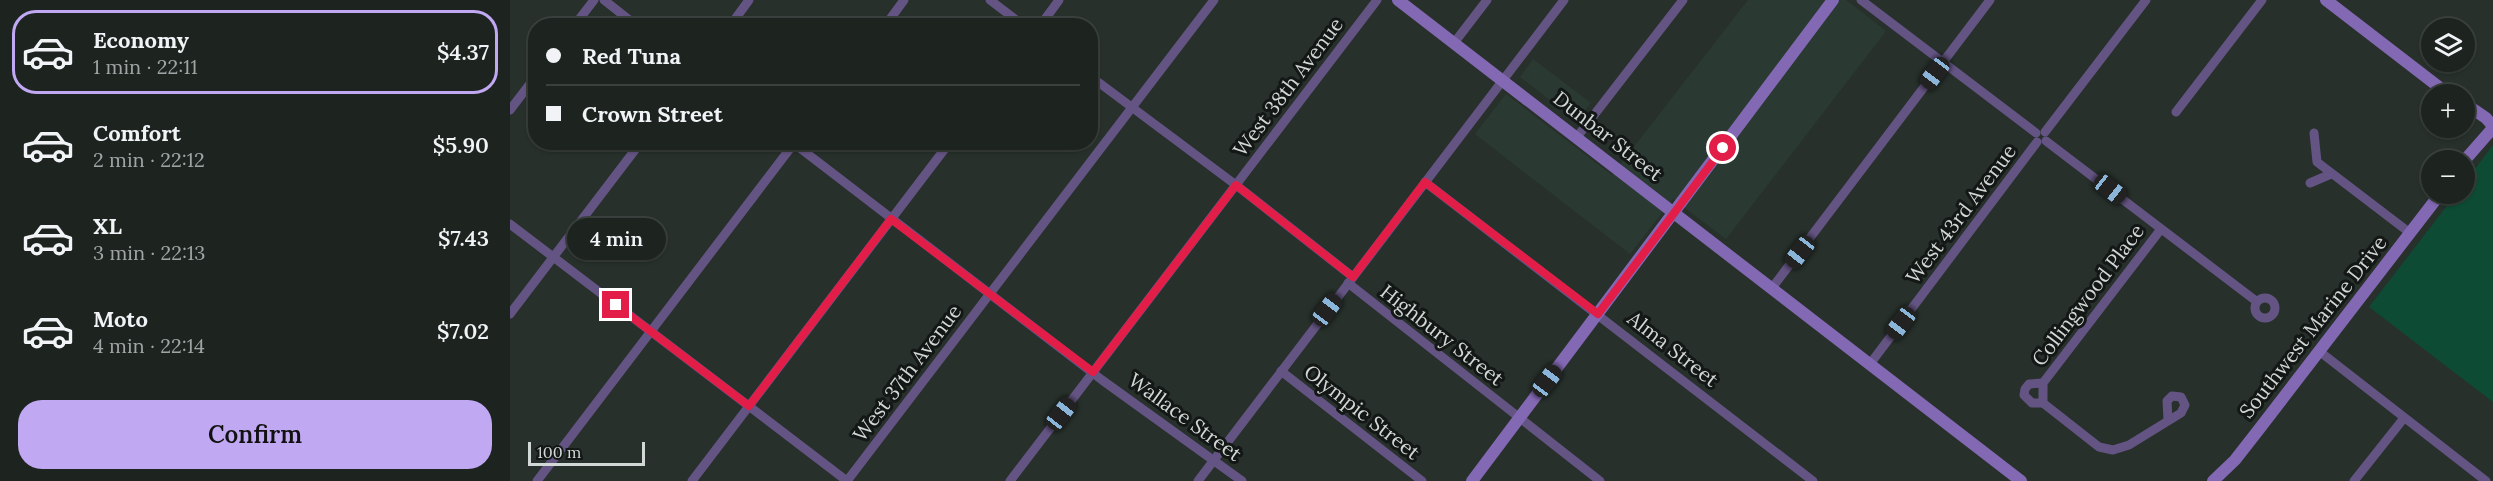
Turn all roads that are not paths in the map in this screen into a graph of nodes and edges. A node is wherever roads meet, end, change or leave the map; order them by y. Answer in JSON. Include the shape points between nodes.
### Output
{"nodes":[{"id":1,"x":594,"y":0,"type":"edge"},
{"id":2,"x":604,"y":0,"type":"edge"},
{"id":3,"x":749,"y":0,"type":"edge"},
{"id":4,"x":904,"y":0,"type":"edge"},
{"id":5,"x":990,"y":0,"type":"edge"},
{"id":6,"x":1059,"y":0,"type":"edge"},
{"id":7,"x":1214,"y":0,"type":"edge"},
{"id":8,"x":1377,"y":0,"type":"edge"},
{"id":9,"x":1398,"y":0,"type":"edge"},
{"id":10,"x":1487,"y":0,"type":"edge"},
{"id":11,"x":1564,"y":0,"type":"edge"},
{"id":12,"x":1683,"y":0,"type":"edge"},
{"id":13,"x":1833,"y":0,"type":"edge"},
{"id":14,"x":1861,"y":0,"type":"edge"},
{"id":15,"x":1990,"y":0,"type":"edge"},
{"id":16,"x":2146,"y":0,"type":"edge"},
{"id":17,"x":2262,"y":0,"type":"edge"},
{"id":18,"x":2326,"y":0,"type":"edge"},
{"id":19,"x":580,"y":18,"type":"edge"},
{"id":20,"x":627,"y":18,"type":"edge"},
{"id":21,"x":736,"y":18,"type":"edge"},
{"id":22,"x":891,"y":18,"type":"edge"},
{"id":23,"x":1014,"y":18,"type":"edge"},
{"id":24,"x":1046,"y":18,"type":"edge"},
{"id":25,"x":1454,"y":43,"type":"junction"},
{"id":26,"x":1943,"y":63,"type":"junction"},
{"id":27,"x":1502,"y":80,"type":"junction"},
{"id":28,"x":1098,"y":82,"type":"edge"},
{"id":29,"x":2435,"y":84,"type":"edge"},
{"id":30,"x":528,"y":86,"type":"edge"},
{"id":31,"x":1132,"y":108,"type":"junction"},
{"id":32,"x":510,"y":110,"type":"edge"},
{"id":33,"x":2475,"y":110,"type":"edge"},
{"id":34,"x":2176,"y":112,"type":"dead end"},
{"id":35,"x":2475,"y":116,"type":"edge"},
{"id":36,"x":2493,"y":127,"type":"edge"},
{"id":37,"x":2314,"y":133,"type":"dead end"},
{"id":38,"x":1577,"y":136,"type":"junction"},
{"id":39,"x":2041,"y":137,"type":"junction"},
{"id":40,"x":634,"y":150,"type":"edge"},
{"id":41,"x":789,"y":150,"type":"edge"},
{"id":42,"x":803,"y":150,"type":"edge"},
{"id":43,"x":944,"y":150,"type":"edge"},
{"id":44,"x":2473,"y":150,"type":"edge"},
{"id":45,"x":2331,"y":174,"type":"junction"},
{"id":46,"x":1425,"y":182,"type":"junction"},
{"id":47,"x":2310,"y":183,"type":"dead end"},
{"id":48,"x":1236,"y":185,"type":"junction"},
{"id":49,"x":2432,"y":204,"type":"edge"},
{"id":50,"x":1674,"y":212,"type":"junction"},
{"id":51,"x":891,"y":219,"type":"junction"},
{"id":52,"x":510,"y":224,"type":"edge"},
{"id":53,"x":2161,"y":229,"type":"junction"},
{"id":54,"x":2410,"y":233,"type":"junction"},
{"id":55,"x":553,"y":257,"type":"junction"},
{"id":56,"x":1350,"y":280,"type":"junction"},
{"id":57,"x":1772,"y":288,"type":"junction"},
{"id":58,"x":990,"y":294,"type":"junction"},
{"id":59,"x":2256,"y":301,"type":"dead end"},
{"id":60,"x":510,"y":314,"type":"edge"},
{"id":61,"x":1598,"y":314,"type":"junction"},
{"id":62,"x":651,"y":332,"type":"junction"},
{"id":63,"x":2319,"y":351,"type":"junction"},
{"id":64,"x":1870,"y":364,"type":"junction"},
{"id":65,"x":1281,"y":371,"type":"junction"},
{"id":66,"x":1093,"y":372,"type":"junction"},
{"id":67,"x":2043,"y":383,"type":"junction"},
{"id":68,"x":2043,"y":404,"type":"junction"},
{"id":69,"x":749,"y":406,"type":"junction"},
{"id":70,"x":1519,"y":418,"type":"junction"},
{"id":71,"x":2404,"y":418,"type":"junction"},
{"id":72,"x":2168,"y":420,"type":"dead end"},
{"id":73,"x":1213,"y":461,"type":"junction"},
{"id":74,"x":2483,"y":480,"type":"edge"},
{"id":75,"x":537,"y":481,"type":"edge"},
{"id":76,"x":692,"y":481,"type":"edge"},
{"id":77,"x":847,"y":481,"type":"edge"},
{"id":78,"x":1010,"y":481,"type":"edge"},
{"id":79,"x":1198,"y":481,"type":"edge"},
{"id":80,"x":1242,"y":481,"type":"edge"},
{"id":81,"x":1422,"y":481,"type":"edge"},
{"id":82,"x":1472,"y":481,"type":"edge"},
{"id":83,"x":1600,"y":481,"type":"edge"},
{"id":84,"x":1813,"y":481,"type":"edge"},
{"id":85,"x":2021,"y":481,"type":"edge"},
{"id":86,"x":2213,"y":481,"type":"edge"},
{"id":87,"x":2354,"y":481,"type":"edge"}],
"edges":[{"from":1,"to":19,"type":"street"},
{"from":2,"to":20,"type":"street"},
{"from":3,"to":21,"type":"street"},
{"from":4,"to":22,"type":"street"},
{"from":5,"to":23,"type":"street"},
{"from":6,"to":24,"type":"street"},
{"from":7,"to":31,"type":"street","name":"West 37th Avenue"},
{"from":8,"to":48,"type":"street","name":"West 38th Avenue"},
{"from":9,"to":25,"type":"main road","name":"Dunbar Street"},
{"from":10,"to":25,"type":"street"},
{"from":11,"to":27,"type":"street"},
{"from":12,"to":38,"type":"street"},
{"from":13,"to":50,"type":"main road"},
{"from":14,"to":26,"type":"street"},
{"from":15,"to":26,"type":"street"},
{"from":16,"to":39,"type":"street","name":"West 43rd Avenue"},
{"from":17,"to":34,"type":"street"},
{"from":18,"to":29,"type":"main road"},
{"from":25,"to":27,"type":"main road","name":"Dunbar Street"},
{"from":26,"to":39,"type":"street"},
{"from":26,"to":57,"type":"street"},
{"from":27,"to":38,"type":"main road","name":"Dunbar Street"},
{"from":27,"to":46,"type":"street"},
{"from":28,"to":31,"type":"street","name":"Highbury Street"},
{"from":30,"to":32,"type":"street"},
{"from":31,"to":48,"type":"street","name":"Highbury Street"},
{"from":31,"to":58,"type":"street","name":"West 37th Avenue"},
{"from":33,"to":36,"type":"main road"},
{"from":35,"to":36,"type":"main road"},
{"from":36,"to":44,"type":"main road"},
{"from":37,"to":45,"type":"street","via":[[2317,162]]},
{"from":38,"to":50,"type":"main road","name":"Dunbar Street"},
{"from":39,"to":53,"type":"street"},
{"from":39,"to":64,"type":"street","name":"West 43rd Avenue"},
{"from":40,"to":55,"type":"street"},
{"from":41,"to":62,"type":"street"},
{"from":42,"to":51,"type":"street","name":"Wallace Street"},
{"from":43,"to":51,"type":"street"},
{"from":45,"to":47,"type":"street"},
{"from":45,"to":54,"type":"street"},
{"from":46,"to":56,"type":"street"},
{"from":46,"to":61,"type":"street","name":"Alma Street"},
{"from":48,"to":56,"type":"street","name":"Highbury Street"},
{"from":48,"to":66,"type":"street","name":"West 38th Avenue"},
{"from":49,"to":54,"type":"main road","name":"Southwest Marine Drive"},
{"from":50,"to":57,"type":"main road","name":"Dunbar Street"},
{"from":50,"to":61,"type":"main road"},
{"from":51,"to":58,"type":"street","name":"Wallace Street"},
{"from":51,"to":69,"type":"street"},
{"from":52,"to":55,"type":"street"},
{"from":53,"to":59,"type":"street"},
{"from":53,"to":67,"type":"street","name":"Collingwood Place"},
{"from":54,"to":63,"type":"main road","name":"Southwest Marine Drive"},
{"from":55,"to":60,"type":"street"},
{"from":55,"to":62,"type":"street"},
{"from":56,"to":65,"type":"street"},
{"from":56,"to":70,"type":"street","name":"Highbury Street"},
{"from":57,"to":64,"type":"main road","name":"Dunbar Street"},
{"from":58,"to":66,"type":"street","name":"Wallace Street"},
{"from":58,"to":77,"type":"street","name":"West 37th Avenue"},
{"from":61,"to":70,"type":"main road"},
{"from":61,"to":84,"type":"street","name":"Alma Street"},
{"from":62,"to":69,"type":"street"},
{"from":62,"to":75,"type":"street"},
{"from":63,"to":71,"type":"street"},
{"from":63,"to":86,"type":"main road","name":"Southwest Marine Drive","via":[[2235,460]]},
{"from":64,"to":85,"type":"main road","name":"Dunbar Street"},
{"from":65,"to":73,"type":"street"},
{"from":65,"to":81,"type":"street","name":"Olympic Street"},
{"from":66,"to":73,"type":"street","name":"Wallace Street"},
{"from":66,"to":78,"type":"street","name":"West 38th Avenue"},
{"from":67,"to":68,"type":"street","name":"Collingwood Place"},
{"from":67,"to":68,"type":"street","name":"Collingwood Place","via":[[2029,384],[2024,395],[2032,403]]},
{"from":68,"to":72,"type":"street","name":"Collingwood Place","via":[[2099,447],[2113,450],[2129,445]]},
{"from":69,"to":76,"type":"street"},
{"from":69,"to":77,"type":"street"},
{"from":70,"to":82,"type":"main road"},
{"from":70,"to":83,"type":"street","name":"Highbury Street"},
{"from":71,"to":74,"type":"street"},
{"from":71,"to":87,"type":"street"},
{"from":73,"to":79,"type":"street"},
{"from":73,"to":80,"type":"street","name":"Wallace Street"}]}
